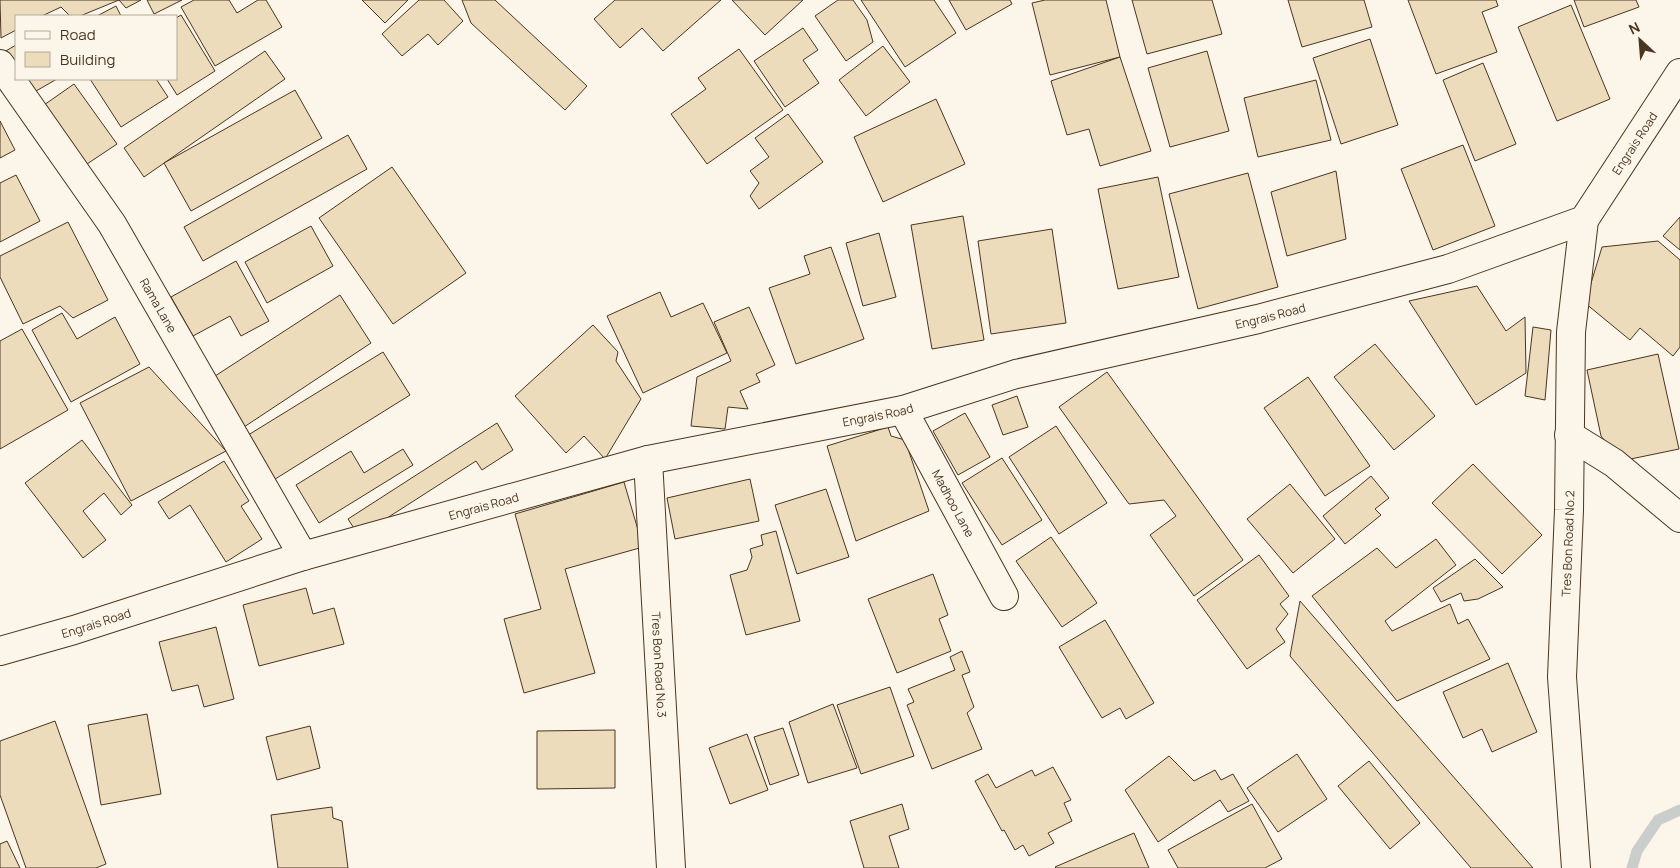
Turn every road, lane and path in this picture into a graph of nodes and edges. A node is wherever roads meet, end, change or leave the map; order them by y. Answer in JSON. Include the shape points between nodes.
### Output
{"nodes":[{"id":1,"x":0,"y":64,"type":"edge"},
{"id":2,"x":1680,"y":73,"type":"edge"},
{"id":3,"x":1584,"y":220,"type":"junction"},
{"id":4,"x":903,"y":410,"type":"junction"},
{"id":5,"x":1569,"y":435,"type":"junction"},
{"id":6,"x":648,"y":460,"type":"junction"},
{"id":7,"x":1680,"y":518,"type":"edge"},
{"id":8,"x":303,"y":556,"type":"junction"},
{"id":9,"x":1004,"y":596,"type":"dead end"},
{"id":10,"x":0,"y":651,"type":"edge"},
{"id":11,"x":671,"y":868,"type":"edge"},
{"id":12,"x":1576,"y":868,"type":"edge"}],
"edges":[{"from":1,"to":8,"type":"street","name":"Rama Lane","via":[[112,224]]},
{"from":2,"to":3,"type":"street","name":"Engrais Road"},
{"from":3,"to":4,"type":"street","name":"Engrais Road","via":[[1448,269],[1258,319],[1016,374]]},
{"from":3,"to":5,"type":"street","name":"Tres Bon Road No.2","via":[[1571,332]]},
{"from":4,"to":6,"type":"street","name":"Engrais Road"},
{"from":4,"to":9,"type":"street","name":"Madhoo Lane"},
{"from":5,"to":7,"type":"street","via":[[1614,463]]},
{"from":5,"to":12,"type":"street","name":"Tres Bon Road No.2","via":[[1562,677]]},
{"from":6,"to":8,"type":"street","name":"Engrais Road"},
{"from":6,"to":11,"type":"street","name":"Tres Bon Road No.3"},
{"from":8,"to":10,"type":"street","name":"Engrais Road"}]}
